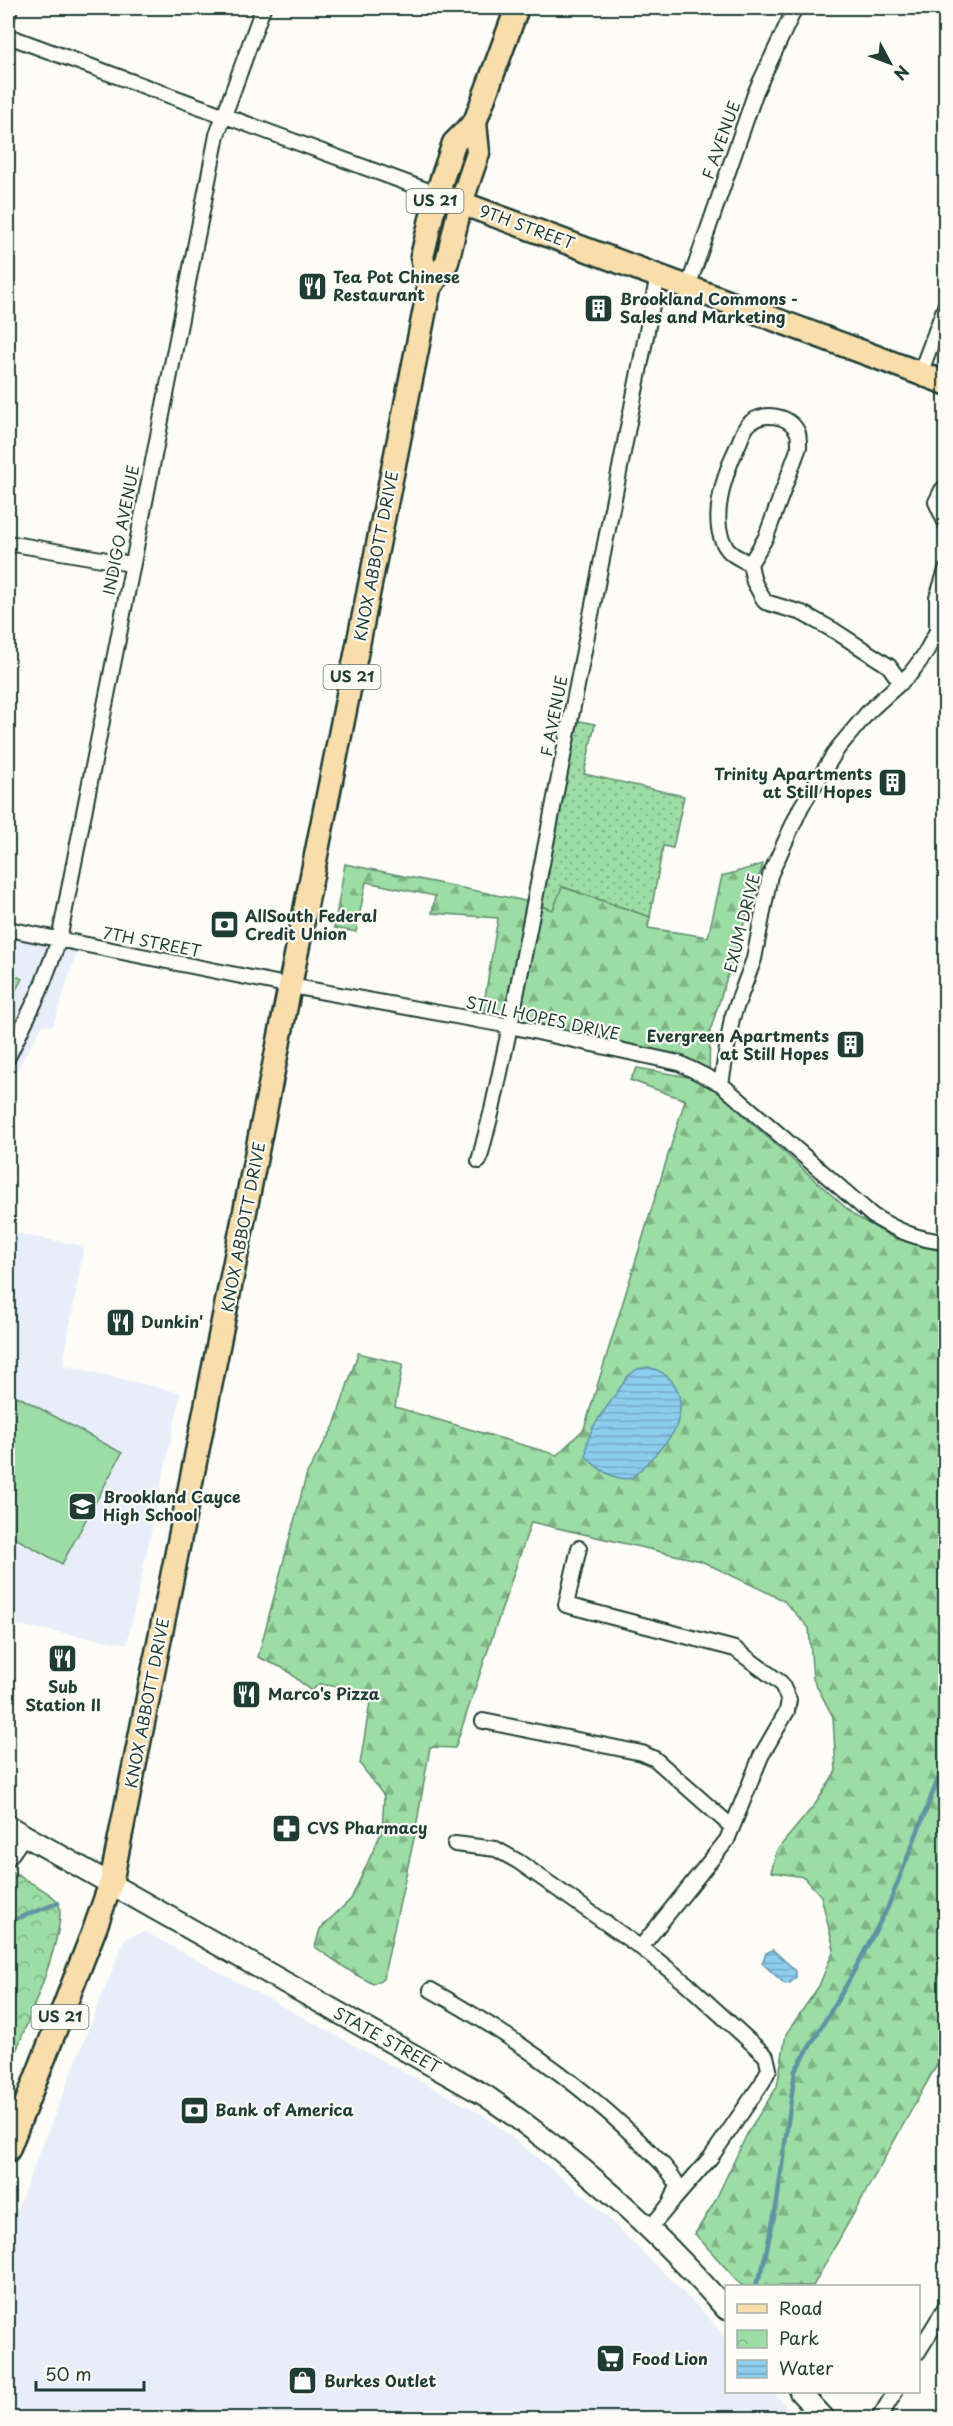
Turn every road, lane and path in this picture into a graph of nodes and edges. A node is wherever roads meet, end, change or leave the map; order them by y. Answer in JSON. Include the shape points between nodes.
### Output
{"nodes":[{"id":1,"x":10,"y":8,"type":"edge"},
{"id":2,"x":263,"y":8,"type":"edge"},
{"id":3,"x":517,"y":8,"type":"edge"},
{"id":4,"x":795,"y":8,"type":"edge"},
{"id":5,"x":8,"y":15,"type":"edge"},
{"id":6,"x":8,"y":36,"type":"edge"},
{"id":7,"x":224,"y":117,"type":"junction"},
{"id":8,"x":475,"y":122,"type":"junction"},
{"id":9,"x":437,"y":194,"type":"junction"},
{"id":10,"x":461,"y":203,"type":"junction"},
{"id":11,"x":658,"y":275,"type":"junction"},
{"id":12,"x":688,"y":287,"type":"junction"},
{"id":13,"x":429,"y":289,"type":"junction"},
{"id":14,"x":945,"y":304,"type":"edge"},
{"id":15,"x":920,"y":374,"type":"junction"},
{"id":16,"x":945,"y":383,"type":"edge"},
{"id":17,"x":945,"y":489,"type":"edge"},
{"id":18,"x":945,"y":524,"type":"edge"},
{"id":19,"x":8,"y":543,"type":"edge"},
{"id":20,"x":131,"y":564,"type":"junction"},
{"id":21,"x":750,"y":564,"type":"junction"},
{"id":22,"x":945,"y":570,"type":"edge"},
{"id":23,"x":901,"y":683,"type":"junction"},
{"id":24,"x":8,"y":930,"type":"edge"},
{"id":25,"x":59,"y":940,"type":"junction"},
{"id":26,"x":291,"y":986,"type":"junction"},
{"id":27,"x":510,"y":1026,"type":"junction"},
{"id":28,"x":8,"y":1057,"type":"edge"},
{"id":29,"x":721,"y":1084,"type":"junction"},
{"id":30,"x":479,"y":1161,"type":"dead end"},
{"id":31,"x":945,"y":1242,"type":"edge"},
{"id":32,"x":579,"y":1548,"type":"dead end"},
{"id":33,"x":483,"y":1721,"type":"dead end"},
{"id":34,"x":732,"y":1827,"type":"junction"},
{"id":35,"x":16,"y":1831,"type":"edge"},
{"id":36,"x":455,"y":1844,"type":"dead end"},
{"id":37,"x":8,"y":1859,"type":"edge"},
{"id":38,"x":111,"y":1883,"type":"junction"},
{"id":39,"x":640,"y":1947,"type":"junction"},
{"id":40,"x":431,"y":1990,"type":"dead end"},
{"id":41,"x":8,"y":2150,"type":"edge"},
{"id":42,"x":670,"y":2204,"type":"junction"},
{"id":43,"x":650,"y":2228,"type":"junction"},
{"id":44,"x":945,"y":2307,"type":"edge"},
{"id":45,"x":725,"y":2308,"type":"edge"},
{"id":46,"x":920,"y":2349,"type":"edge"},
{"id":47,"x":802,"y":2393,"type":"edge"},
{"id":48,"x":894,"y":2393,"type":"edge"},
{"id":49,"x":824,"y":2418,"type":"edge"},
{"id":50,"x":879,"y":2418,"type":"edge"}],
"edges":[{"from":1,"to":5,"type":"street"},
{"from":2,"to":7,"type":"street","name":"INDIGO AVENUE"},
{"from":3,"to":8,"type":"main road","name":"KNOX ABBOTT DRIVE","number":"US 21"},
{"from":4,"to":12,"type":"street","name":"F AVENUE","via":[[756,91]]},
{"from":6,"to":7,"type":"street","name":"9TH STREET"},
{"from":7,"to":9,"type":"street","name":"9TH STREET"},
{"from":7,"to":20,"type":"street","name":"INDIGO AVENUE","via":[[217,135]]},
{"from":8,"to":9,"type":"main road","name":"KNOX ABBOTT DRIVE","number":"US 21","via":[[454,143]]},
{"from":8,"to":10,"type":"main road","name":"KNOX ABBOTT DRIVE","number":"US 21","via":[[478,153]]},
{"from":9,"to":10,"type":"main road","name":"9TH STREET"},
{"from":9,"to":13,"type":"main road","name":"KNOX ABBOTT DRIVE","number":"US 21","via":[[422,256]]},
{"from":10,"to":11,"type":"main road","name":"9TH STREET"},
{"from":10,"to":13,"type":"main road","name":"KNOX ABBOTT DRIVE","number":"US 21","via":[[447,262]]},
{"from":11,"to":12,"type":"main road","name":"9TH STREET"},
{"from":11,"to":27,"type":"street","name":"F AVENUE"},
{"from":12,"to":15,"type":"main road","name":"9TH STREET"},
{"from":13,"to":26,"type":"main road","name":"KNOX ABBOTT DRIVE","number":"US 21"},
{"from":14,"to":15,"type":"street"},
{"from":15,"to":16,"type":"main road","name":"9TH STREET"},
{"from":17,"to":18,"type":"street","via":[[936,502]]},
{"from":19,"to":20,"type":"street"},
{"from":20,"to":25,"type":"street","name":"INDIGO AVENUE"},
{"from":21,"to":21,"type":"street","via":[[730,552],[719,532],[719,499],[731,459],[747,426],[760,417],[777,417],[790,423],[798,434],[799,447],[766,537]]},
{"from":21,"to":23,"type":"street","via":[[765,602],[802,613],[835,631],[889,666]]},
{"from":22,"to":23,"type":"street","name":"EXUM DRIVE","via":[[937,598],[937,631],[925,654]]},
{"from":23,"to":29,"type":"street","name":"EXUM DRIVE","via":[[838,748],[801,807],[771,874],[754,959],[732,1018]]},
{"from":24,"to":25,"type":"street","name":"7TH STREET"},
{"from":25,"to":26,"type":"street","name":"7TH STREET"},
{"from":25,"to":28,"type":"street","name":"INDIGO AVENUE"},
{"from":26,"to":27,"type":"street","name":"STILL HOPES DRIVE"},
{"from":26,"to":38,"type":"main road","name":"KNOX ABBOTT DRIVE","number":"US 21"},
{"from":27,"to":29,"type":"street","name":"STILL HOPES DRIVE","via":[[679,1063]]},
{"from":27,"to":30,"type":"street","name":"F AVENUE"},
{"from":29,"to":31,"type":"street","name":"STILL HOPES DRIVE","via":[[873,1216],[915,1237]]},
{"from":32,"to":34,"type":"street","via":[[566,1605],[735,1649],[781,1683],[789,1700],[787,1711],[761,1756]]},
{"from":33,"to":34,"type":"street","via":[[642,1753],[655,1759]]},
{"from":34,"to":39,"type":"street","via":[[727,1840]]},
{"from":35,"to":37,"type":"street"},
{"from":35,"to":38,"type":"main road","name":"STATE STREET"},
{"from":36,"to":39,"type":"street","via":[[496,1849]]},
{"from":38,"to":41,"type":"main road","name":"KNOX ABBOTT DRIVE","number":"US 21"},
{"from":38,"to":43,"type":"main road","name":"STATE STREET","via":[[486,2097],[559,2149]]},
{"from":39,"to":42,"type":"street","via":[[751,2040],[766,2056],[769,2068],[711,2157]]},
{"from":40,"to":42,"type":"street","via":[[527,2048],[624,2127],[672,2175],[678,2186]]},
{"from":42,"to":43,"type":"street"},
{"from":43,"to":45,"type":"main road","name":"STATE STREET"},
{"from":44,"to":46,"type":"street"},
{"from":47,"to":49,"type":"main road"},
{"from":48,"to":50,"type":"street"}]}
